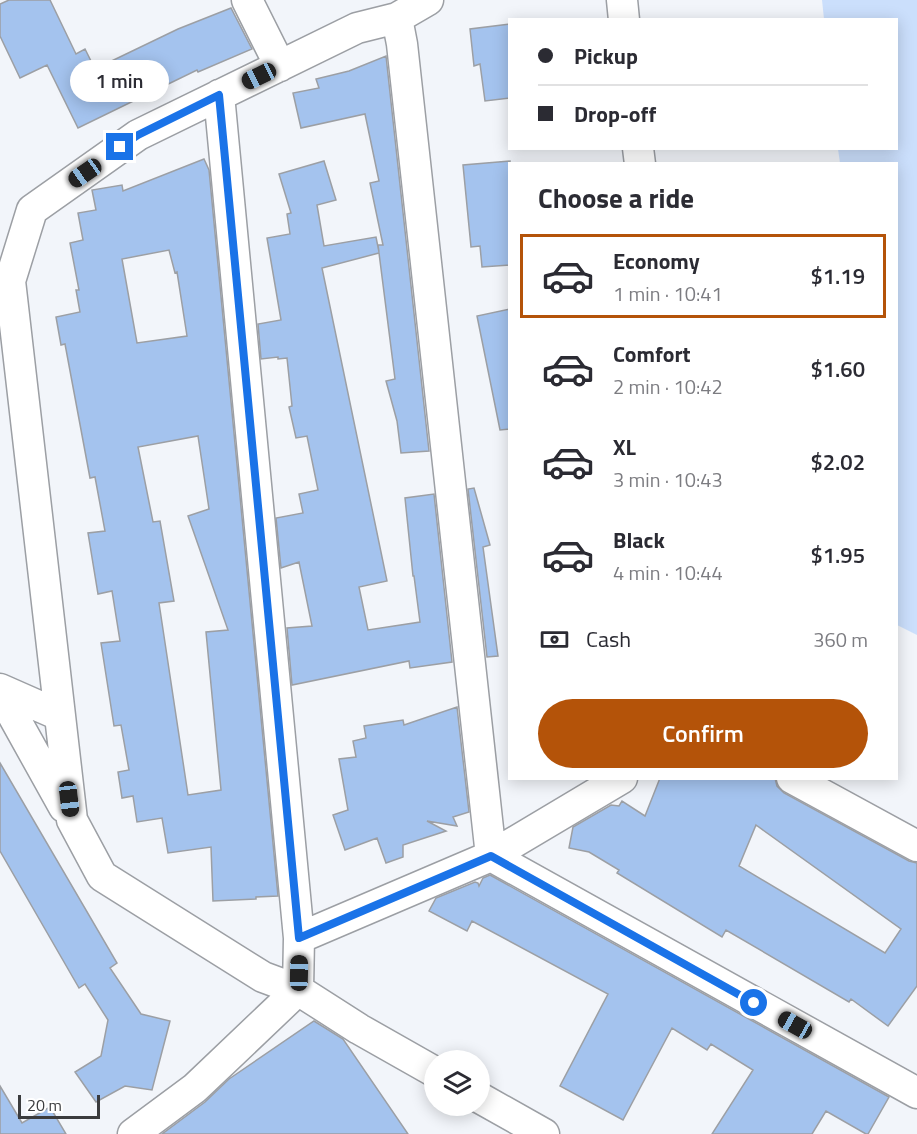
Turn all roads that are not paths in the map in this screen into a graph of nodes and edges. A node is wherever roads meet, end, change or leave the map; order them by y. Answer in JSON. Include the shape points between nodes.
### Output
{"nodes":[{"id":1,"x":247,"y":0,"type":"edge"},
{"id":2,"x":428,"y":0,"type":"edge"},
{"id":3,"x":622,"y":0,"type":"edge"},
{"id":4,"x":397,"y":18,"type":"junction"},
{"id":5,"x":624,"y":18,"type":"edge"},
{"id":6,"x":280,"y":66,"type":"junction"},
{"id":7,"x":219,"y":95,"type":"junction"},
{"id":8,"x":0,"y":691,"type":"edge"},
{"id":9,"x":59,"y":715,"type":"junction"},
{"id":10,"x":619,"y":780,"type":"edge"},
{"id":11,"x":796,"y":780,"type":"edge"},
{"id":12,"x":72,"y":820,"type":"junction"},
{"id":13,"x":917,"y":846,"type":"edge"},
{"id":14,"x":491,"y":856,"type":"junction"},
{"id":15,"x":299,"y":938,"type":"junction"},
{"id":16,"x":298,"y":990,"type":"junction"},
{"id":17,"x":424,"y":1066,"type":"edge"},
{"id":18,"x":917,"y":1093,"type":"edge"},
{"id":19,"x":490,"y":1104,"type":"edge"},
{"id":20,"x":133,"y":1134,"type":"edge"},
{"id":21,"x":544,"y":1134,"type":"edge"}],
"edges":[{"from":1,"to":6,"type":"street"},
{"from":2,"to":4,"type":"street"},
{"from":3,"to":5,"type":"street"},
{"from":4,"to":6,"type":"street","via":[[357,28]]},
{"from":4,"to":14,"type":"street"},
{"from":6,"to":7,"type":"street"},
{"from":7,"to":9,"type":"street","via":[[138,135],[32,210],[10,281]]},
{"from":7,"to":15,"type":"street"},
{"from":8,"to":9,"type":"street"},
{"from":8,"to":12,"type":"street"},
{"from":9,"to":12,"type":"street"},
{"from":10,"to":14,"type":"street"},
{"from":11,"to":13,"type":"street"},
{"from":12,"to":16,"type":"street","via":[[102,876],[263,977]]},
{"from":14,"to":15,"type":"street"},
{"from":14,"to":18,"type":"street"},
{"from":15,"to":16,"type":"street"},
{"from":16,"to":17,"type":"street"},
{"from":16,"to":20,"type":"street","via":[[195,1088]]},
{"from":19,"to":21,"type":"street"}]}
